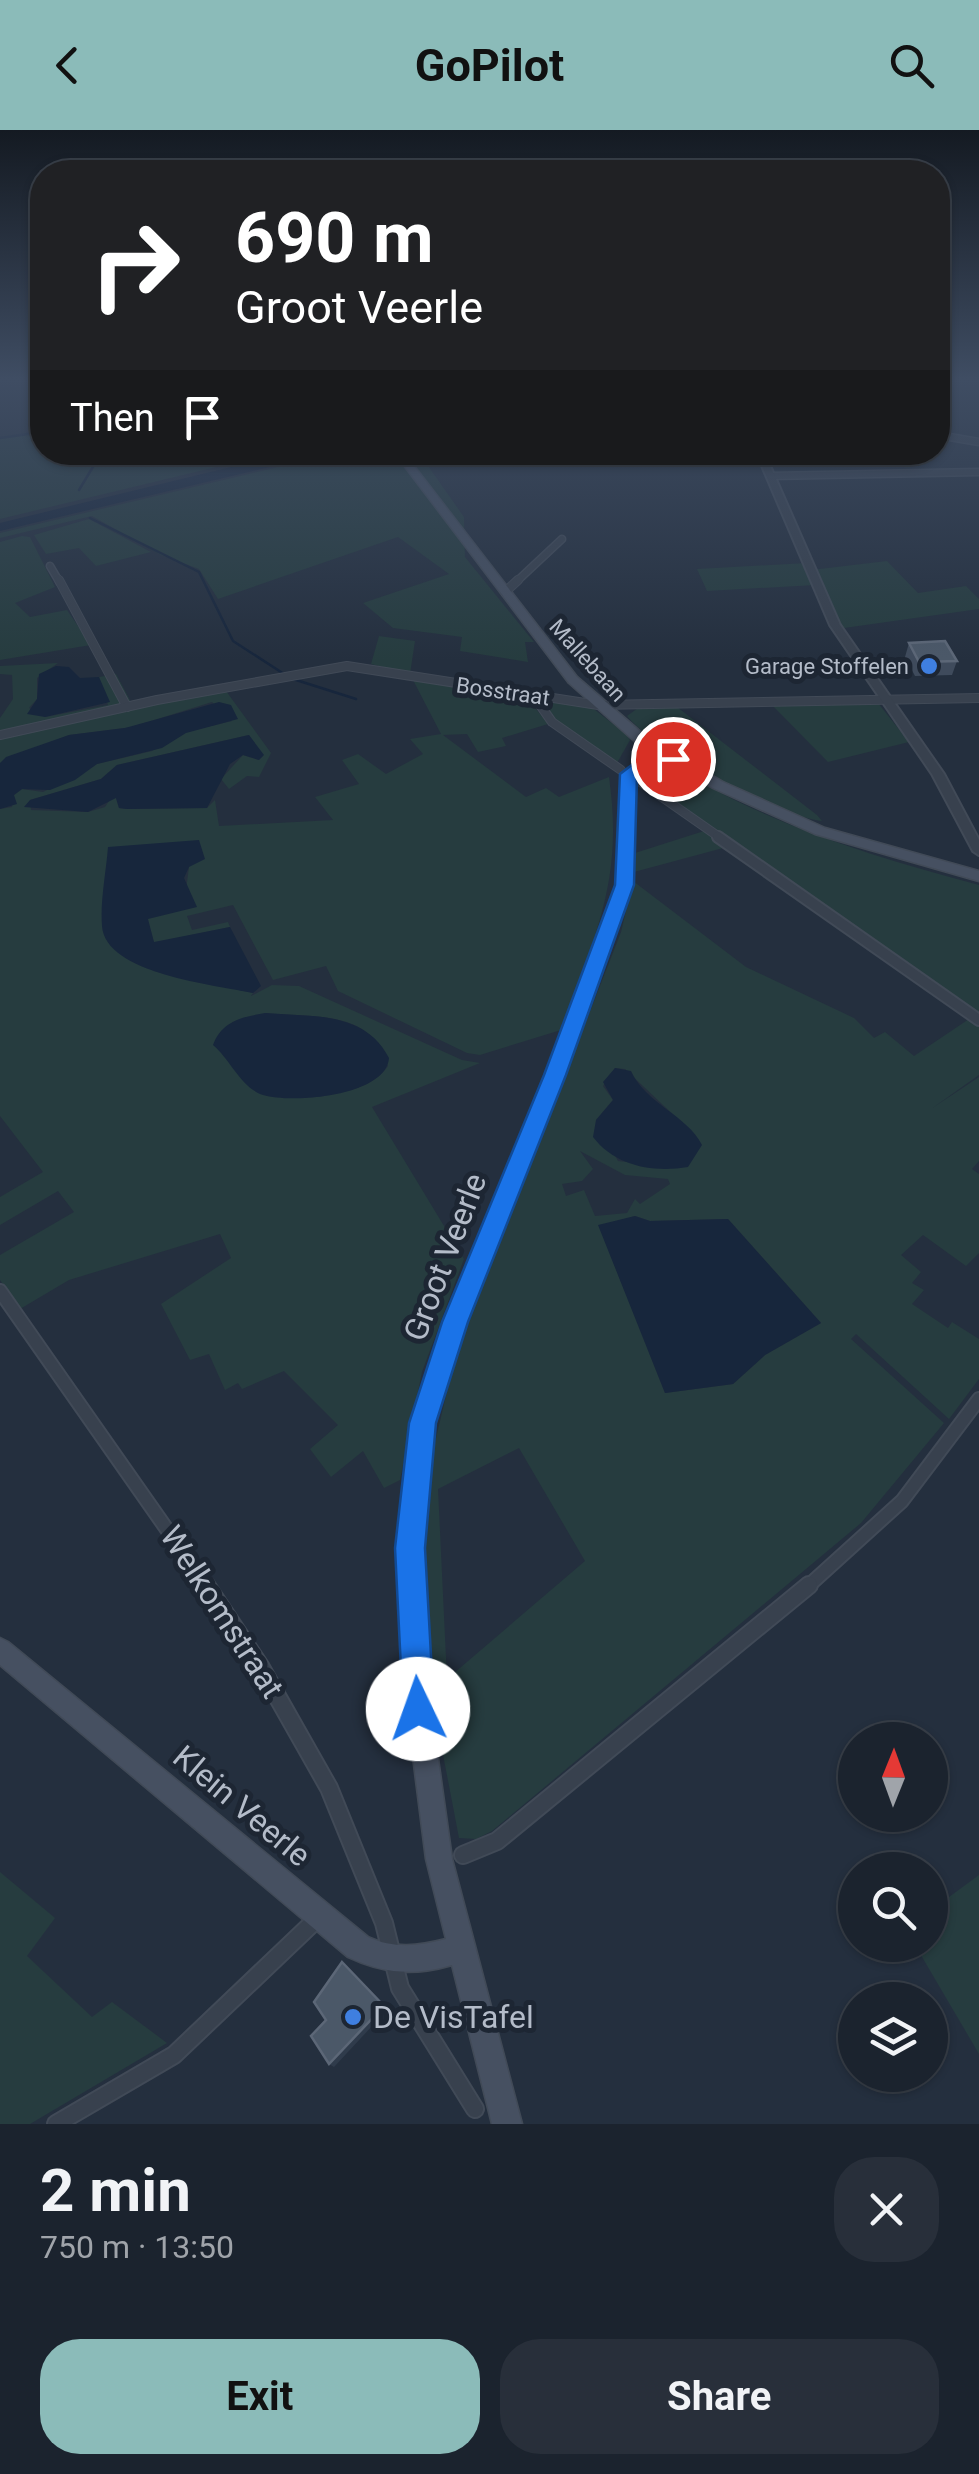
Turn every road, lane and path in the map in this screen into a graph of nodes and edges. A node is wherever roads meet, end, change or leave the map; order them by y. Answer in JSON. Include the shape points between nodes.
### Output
{"nodes":[{"id":1,"x":415,"y":474,"type":"edge"},
{"id":2,"x":872,"y":474,"type":"edge"},
{"id":3,"x":770,"y":476,"type":"joint"},
{"id":4,"x":562,"y":539,"type":"dead end"},
{"id":5,"x":50,"y":566,"type":"dead end"},
{"id":6,"x":505,"y":592,"type":"junction"},
{"id":7,"x":578,"y":685,"type":"junction"},
{"id":8,"x":534,"y":696,"type":"junction"},
{"id":9,"x":979,"y":698,"type":"edge"},
{"id":10,"x":560,"y":699,"type":"junction"},
{"id":11,"x":885,"y":700,"type":"junction"},
{"id":12,"x":637,"y":704,"type":"junction"},
{"id":13,"x":598,"y":705,"type":"junction"},
{"id":14,"x":127,"y":706,"type":"junction"},
{"id":15,"x":620,"y":724,"type":"junction"},
{"id":16,"x":0,"y":736,"type":"edge"},
{"id":17,"x":646,"y":743,"type":"junction"},
{"id":18,"x":660,"y":752,"type":"junction"},
{"id":19,"x":625,"y":772,"type":"junction"},
{"id":20,"x":979,"y":851,"type":"edge"},
{"id":21,"x":979,"y":876,"type":"edge"},
{"id":22,"x":979,"y":1020,"type":"edge"},
{"id":23,"x":0,"y":1292,"type":"edge"},
{"id":24,"x":979,"y":1399,"type":"edge"},
{"id":25,"x":0,"y":1650,"type":"edge"},
{"id":26,"x":464,"y":1855,"type":"dead end"},
{"id":27,"x":320,"y":1916,"type":"junction"},
{"id":28,"x":460,"y":1948,"type":"junction"},
{"id":29,"x":393,"y":1960,"type":"junction"},
{"id":30,"x":475,"y":2109,"type":"dead end"},
{"id":31,"x":56,"y":2124,"type":"edge"},
{"id":32,"x":507,"y":2124,"type":"edge"}],
"edges":[{"from":1,"to":6,"type":"main road","name":"Mallebaan"},
{"from":2,"to":3,"type":"street"},
{"from":3,"to":11,"type":"street","via":[[829,613]]},
{"from":4,"to":6,"type":"street"},
{"from":5,"to":14,"type":"street"},
{"from":6,"to":7,"type":"main road","name":"Mallebaan"},
{"from":7,"to":10,"type":"street"},
{"from":7,"to":13,"type":"main road","name":"Mallebaan"},
{"from":8,"to":10,"type":"street","name":"Bosstraat"},
{"from":8,"to":14,"type":"street","name":"Bosstraat","via":[[347,666]]},
{"from":8,"to":19,"type":"street","via":[[552,722]]},
{"from":9,"to":11,"type":"street","name":"Bosstraat"},
{"from":10,"to":13,"type":"street","name":"Bosstraat"},
{"from":11,"to":12,"type":"street","name":"Bosstraat"},
{"from":11,"to":20,"type":"street","via":[[938,774]]},
{"from":12,"to":13,"type":"street","name":"Bosstraat"},
{"from":12,"to":15,"type":"street"},
{"from":13,"to":15,"type":"main road","name":"Mallebaan"},
{"from":14,"to":16,"type":"street","name":"Bosstraat"},
{"from":15,"to":17,"type":"main road","name":"Mallebaan"},
{"from":17,"to":18,"type":"main road","name":"Mallebaan"},
{"from":17,"to":19,"type":"main road"},
{"from":18,"to":19,"type":"main road"},
{"from":18,"to":21,"type":"main road","name":"Mallebaan","via":[[820,831]]},
{"from":19,"to":22,"type":"street"},
{"from":19,"to":28,"type":"main road","name":"Groot Veerle","via":[[625,885],[423,1423],[410,1548],[418,1709],[438,1859]]},
{"from":23,"to":29,"type":"street","name":"Welkomstraat","via":[[260,1666],[329,1788]]},
{"from":24,"to":26,"type":"street","via":[[902,1501],[852,1550],[498,1842]]},
{"from":25,"to":27,"type":"main road","name":"Klein Veerle"},
{"from":27,"to":29,"type":"main road","name":"Klein Veerle","via":[[358,1947]]},
{"from":27,"to":31,"type":"street","via":[[174,2054]]},
{"from":28,"to":29,"type":"main road"},
{"from":28,"to":32,"type":"main road","name":"Groot Veerle"},
{"from":29,"to":30,"type":"street","via":[[400,1988]]}]}
